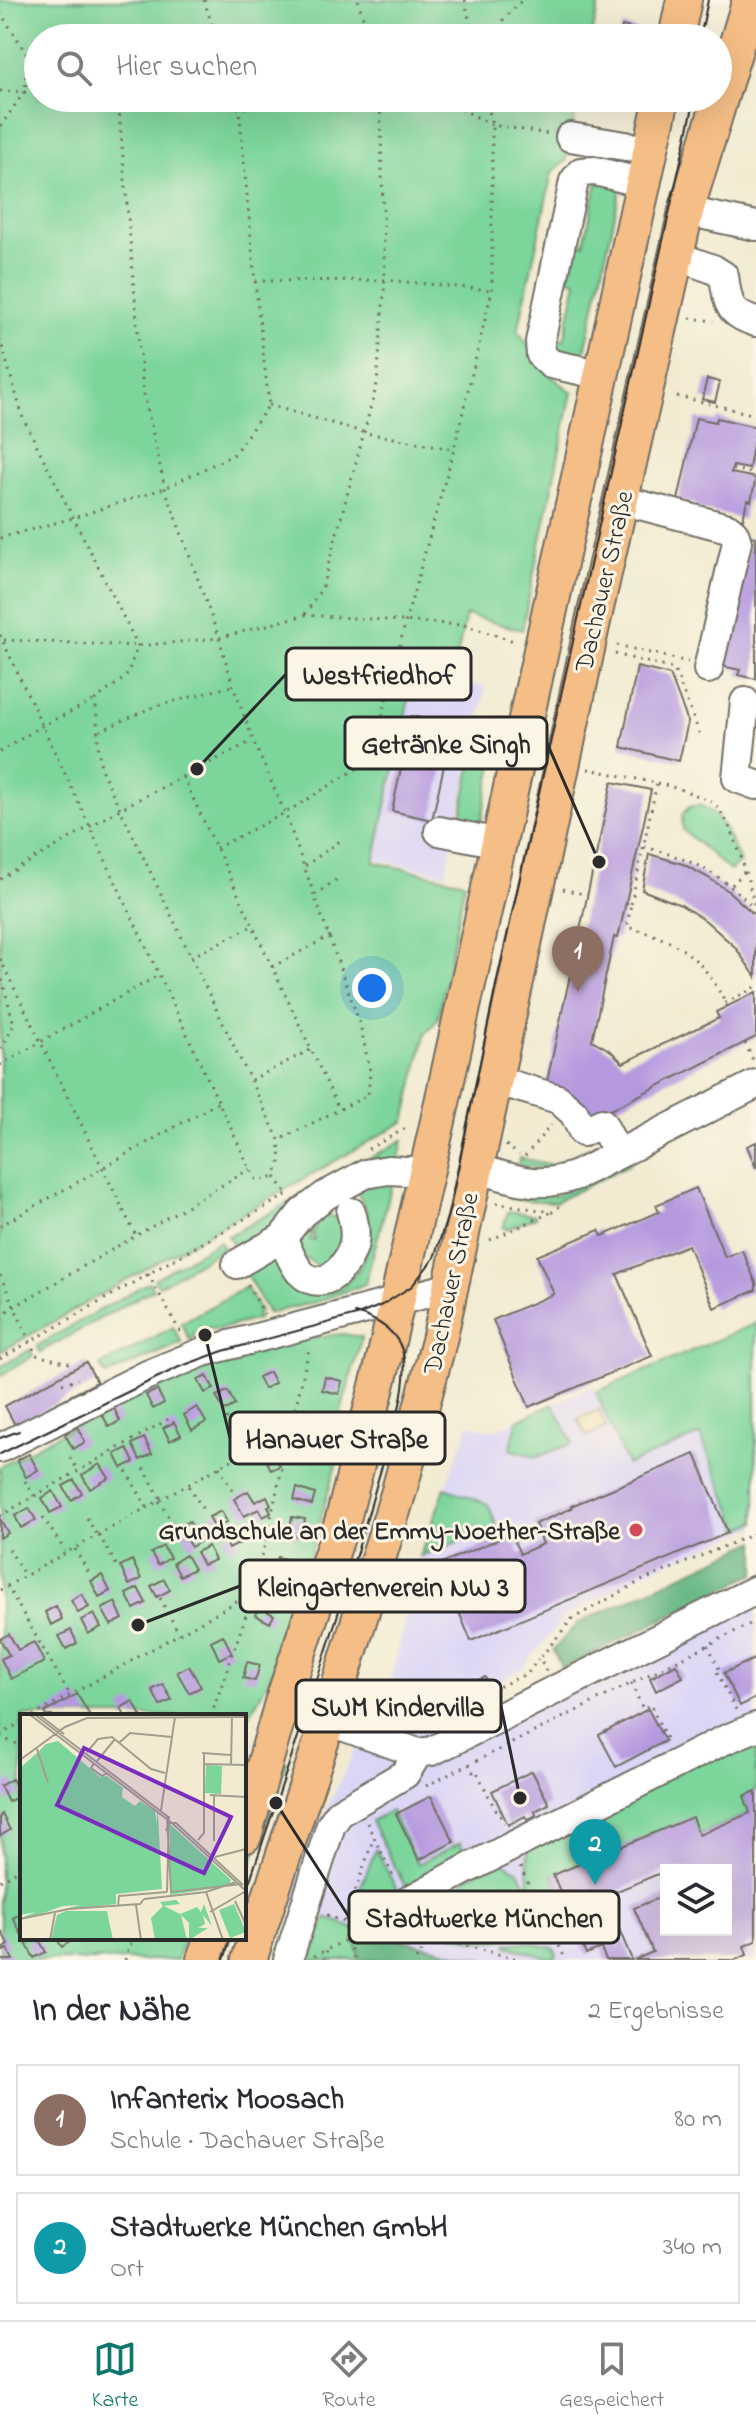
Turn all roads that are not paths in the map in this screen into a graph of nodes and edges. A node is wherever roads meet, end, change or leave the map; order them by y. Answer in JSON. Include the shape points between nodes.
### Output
{"nodes":[{"id":1,"x":684,"y":0,"type":"edge"},
{"id":2,"x":750,"y":0,"type":"edge"},
{"id":3,"x":679,"y":24,"type":"edge"},
{"id":4,"x":745,"y":58,"type":"edge"},
{"id":5,"x":732,"y":92,"type":"edge"},
{"id":6,"x":659,"y":112,"type":"edge"},
{"id":7,"x":724,"y":112,"type":"edge"},
{"id":8,"x":570,"y":137,"type":"road end"},
{"id":9,"x":646,"y":166,"type":"junction"},
{"id":10,"x":686,"y":211,"type":"junction"},
{"id":11,"x":756,"y":226,"type":"edge"},
{"id":12,"x":676,"y":256,"type":"junction"},
{"id":13,"x":756,"y":322,"type":"edge"},
{"id":14,"x":603,"y":375,"type":"junction"},
{"id":15,"x":621,"y":500,"type":"junction"},
{"id":16,"x":708,"y":669,"type":"dead end"},
{"id":17,"x":745,"y":702,"type":"dead end"},
{"id":18,"x":522,"y":739,"type":"junction"},
{"id":19,"x":465,"y":740,"type":"dead end"},
{"id":20,"x":756,"y":785,"type":"edge"},
{"id":21,"x":439,"y":831,"type":"dead end"},
{"id":22,"x":499,"y":843,"type":"junction"},
{"id":23,"x":754,"y":1072,"type":"edge"},
{"id":24,"x":495,"y":1080,"type":"junction"},
{"id":25,"x":635,"y":1154,"type":"junction"},
{"id":26,"x":475,"y":1168,"type":"junction"},
{"id":27,"x":427,"y":1172,"type":"junction"},
{"id":28,"x":351,"y":1212,"type":"dead end"},
{"id":29,"x":282,"y":1238,"type":"junction"},
{"id":30,"x":237,"y":1264,"type":"dead end"},
{"id":31,"x":451,"y":1287,"type":"junction"},
{"id":32,"x":397,"y":1303,"type":"junction"},
{"id":33,"x":0,"y":1448,"type":"edge"},
{"id":34,"x":756,"y":1590,"type":"edge"},
{"id":35,"x":282,"y":1703,"type":"junction"},
{"id":36,"x":751,"y":1716,"type":"edge"},
{"id":37,"x":328,"y":1721,"type":"junction"},
{"id":38,"x":418,"y":1753,"type":"junction"},
{"id":39,"x":246,"y":1826,"type":"edge"},
{"id":40,"x":406,"y":1902,"type":"road end"},
{"id":41,"x":210,"y":1940,"type":"edge"},
{"id":42,"x":204,"y":1960,"type":"edge"},
{"id":43,"x":249,"y":1960,"type":"edge"},
{"id":44,"x":288,"y":1960,"type":"edge"}],
"edges":[{"from":1,"to":3,"type":"main road"},
{"from":2,"to":4,"type":"main road","name":"Dachauer Straße"},
{"from":4,"to":5,"type":"main road","name":"Dachauer Straße"},
{"from":6,"to":9,"type":"main road","name":"Dachauer Straße"},
{"from":7,"to":10,"type":"main road","name":"Dachauer Straße"},
{"from":8,"to":9,"type":"street"},
{"from":9,"to":14,"type":"main road","name":"Dachauer Straße"},
{"from":9,"to":14,"type":"street","via":[[581,172],[574,181],[543,327],[541,355],[551,364]]},
{"from":10,"to":11,"type":"street"},
{"from":10,"to":12,"type":"main road","name":"Dachauer Straße"},
{"from":12,"to":13,"type":"street","via":[[724,276],[726,300],[739,317]]},
{"from":12,"to":15,"type":"main road","name":"Dachauer Straße"},
{"from":14,"to":18,"type":"main road","name":"Dachauer Straße"},
{"from":15,"to":16,"type":"street","via":[[734,533],[737,542]]},
{"from":15,"to":24,"type":"main road","name":"Dachauer Straße"},
{"from":17,"to":20,"type":"street","via":[[737,778]]},
{"from":18,"to":19,"type":"street","via":[[498,734]]},
{"from":18,"to":22,"type":"main road","name":"Dachauer Straße"},
{"from":21,"to":22,"type":"street"},
{"from":22,"to":27,"type":"main road","name":"Dachauer Straße"},
{"from":23,"to":25,"type":"street"},
{"from":24,"to":25,"type":"street","via":[[558,1099],[574,1113],[583,1132],[602,1123]]},
{"from":24,"to":26,"type":"main road","name":"Dachauer Straße"},
{"from":25,"to":26,"type":"street","via":[[541,1184]]},
{"from":26,"to":27,"type":"main road","name":"Dachauer Straße"},
{"from":26,"to":31,"type":"main road","name":"Dachauer Straße"},
{"from":27,"to":29,"type":"street","via":[[365,1174],[302,1213]]},
{"from":27,"to":32,"type":"main road","name":"Dachauer Straße"},
{"from":28,"to":29,"type":"street","via":[[352,1251],[339,1273],[327,1279],[303,1275]]},
{"from":29,"to":30,"type":"street"},
{"from":31,"to":32,"type":"street"},
{"from":31,"to":37,"type":"main road","name":"Dachauer Straße","via":[[399,1491]]},
{"from":32,"to":33,"type":"street","via":[[203,1352]]},
{"from":32,"to":35,"type":"main road","name":"Dachauer Straße","via":[[343,1519]]},
{"from":34,"to":38,"type":"street","via":[[432,1751]]},
{"from":35,"to":37,"type":"main road"},
{"from":35,"to":39,"type":"main road","name":"Dachauer Straße"},
{"from":36,"to":40,"type":"street","via":[[654,1776]]},
{"from":37,"to":38,"type":"street"},
{"from":37,"to":43,"type":"main road","name":"Dachauer Straße"},
{"from":38,"to":44,"type":"street","via":[[405,1774],[340,1812],[331,1825]]},
{"from":41,"to":42,"type":"main road"}]}
